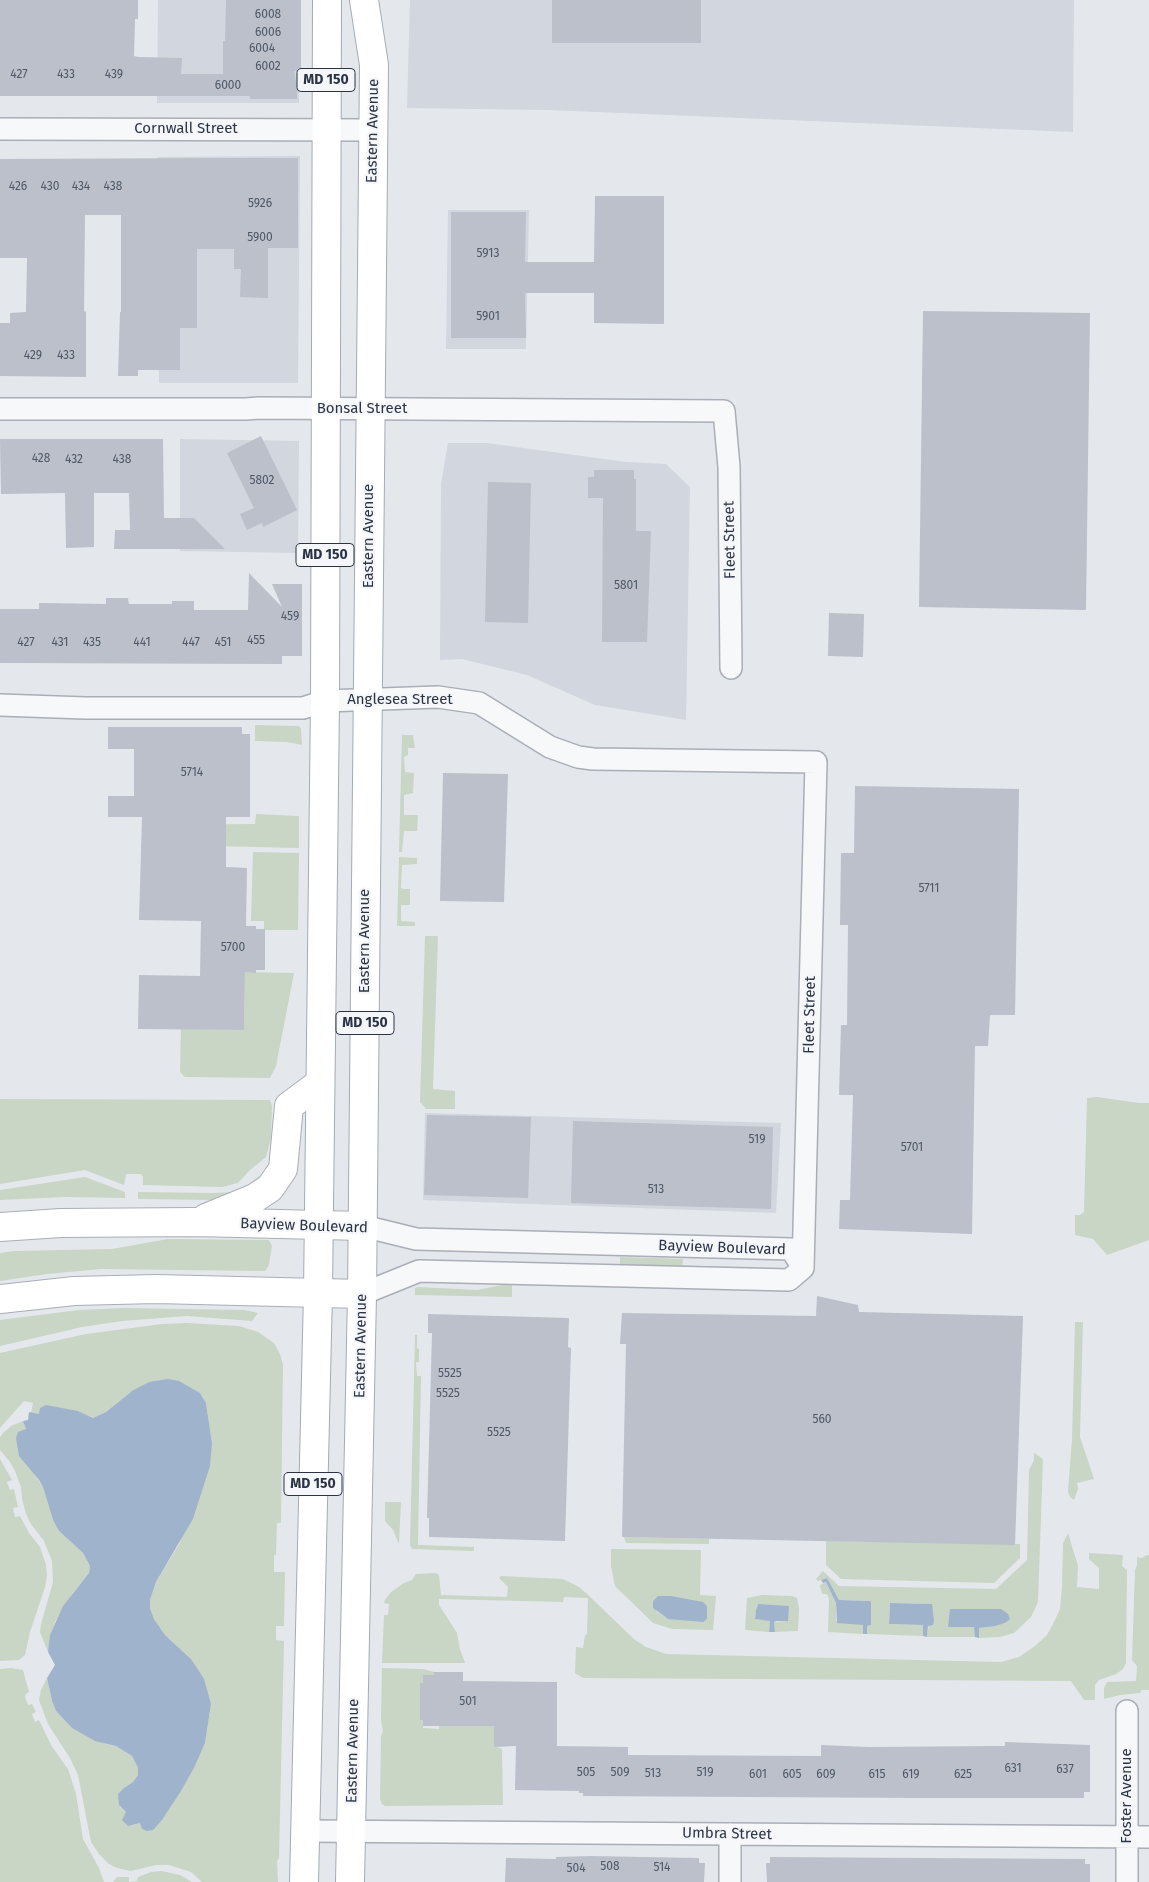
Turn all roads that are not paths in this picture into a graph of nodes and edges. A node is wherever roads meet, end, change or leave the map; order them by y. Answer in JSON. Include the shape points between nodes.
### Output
{"nodes":[{"id":1,"x":327,"y":0,"type":"edge"},
{"id":2,"x":364,"y":0,"type":"edge"},
{"id":3,"x":380,"y":0,"type":"edge"},
{"id":4,"x":374,"y":65,"type":"junction"},
{"id":5,"x":0,"y":129,"type":"edge"},
{"id":6,"x":326,"y":130,"type":"junction"},
{"id":7,"x":372,"y":130,"type":"junction"},
{"id":8,"x":0,"y":409,"type":"edge"},
{"id":9,"x":326,"y":409,"type":"junction"},
{"id":10,"x":370,"y":409,"type":"junction"},
{"id":11,"x":724,"y":411,"type":"joint"},
{"id":12,"x":731,"y":668,"type":"dead end"},
{"id":13,"x":367,"y":699,"type":"junction"},
{"id":14,"x":325,"y":701,"type":"junction"},
{"id":15,"x":0,"y":705,"type":"edge"},
{"id":16,"x":816,"y":762,"type":"joint"},
{"id":17,"x":320,"y":1083,"type":"junction"},
{"id":18,"x":195,"y":1222,"type":"junction"},
{"id":19,"x":318,"y":1225,"type":"junction"},
{"id":20,"x":1,"y":1226,"type":"edge"},
{"id":21,"x":363,"y":1226,"type":"junction"},
{"id":22,"x":803,"y":1268,"type":"junction"},
{"id":23,"x":318,"y":1293,"type":"junction"},
{"id":24,"x":362,"y":1294,"type":"junction"},
{"id":25,"x":0,"y":1299,"type":"edge"},
{"id":26,"x":1127,"y":1710,"type":"dead end"},
{"id":27,"x":305,"y":1831,"type":"junction"},
{"id":28,"x":351,"y":1831,"type":"junction"},
{"id":29,"x":730,"y":1834,"type":"junction"},
{"id":30,"x":1127,"y":1837,"type":"junction"},
{"id":31,"x":1149,"y":1837,"type":"edge"},
{"id":32,"x":304,"y":1882,"type":"edge"},
{"id":33,"x":350,"y":1882,"type":"edge"},
{"id":34,"x":730,"y":1882,"type":"edge"},
{"id":35,"x":1127,"y":1882,"type":"edge"}],
"edges":[{"from":1,"to":6,"type":"main road","number":"MD 150"},
{"from":2,"to":4,"type":"main road","name":"Eastern Avenue","number":"MD 150"},
{"from":3,"to":4,"type":"main road"},
{"from":4,"to":7,"type":"main road","name":"Eastern Avenue","number":"MD 150"},
{"from":5,"to":6,"type":"street","name":"Cornwall Street"},
{"from":6,"to":7,"type":"street","name":"Cornwall Street"},
{"from":6,"to":9,"type":"main road","number":"MD 150"},
{"from":7,"to":10,"type":"main road","name":"Eastern Avenue","number":"MD 150"},
{"from":8,"to":9,"type":"street","name":"Bonsal Street"},
{"from":9,"to":10,"type":"street","name":"Bonsal Street"},
{"from":9,"to":14,"type":"main road","number":"MD 150"},
{"from":10,"to":11,"type":"street","name":"Bonsal Street"},
{"from":10,"to":13,"type":"main road","name":"Eastern Avenue","number":"MD 150"},
{"from":11,"to":12,"type":"street","name":"Fleet Street","via":[[729,467]]},
{"from":13,"to":14,"type":"street","name":"Anglesea Street"},
{"from":13,"to":16,"type":"street","name":"Anglesea Street","via":[[438,697],[479,703],[550,747],[578,757]]},
{"from":13,"to":21,"type":"main road","name":"Eastern Avenue","number":"MD 150"},
{"from":14,"to":15,"type":"street","name":"Anglesea Street","via":[[303,708]]},
{"from":14,"to":17,"type":"main road","number":"MD 150"},
{"from":16,"to":22,"type":"street","name":"Fleet Street"},
{"from":17,"to":18,"type":"main road","via":[[289,1106],[283,1169],[270,1188],[255,1198]]},
{"from":17,"to":19,"type":"main road","number":"MD 150"},
{"from":18,"to":19,"type":"main road","name":"Bayview Boulevard"},
{"from":18,"to":20,"type":"main road","name":"Bayview Boulevard"},
{"from":19,"to":21,"type":"main road","name":"Bayview Boulevard"},
{"from":19,"to":23,"type":"main road","number":"MD 150"},
{"from":21,"to":22,"type":"street","name":"Bayview Boulevard","via":[[416,1239],[791,1249]]},
{"from":21,"to":24,"type":"main road","name":"Eastern Avenue","number":"MD 150"},
{"from":22,"to":24,"type":"street","name":"Bayview Boulevard","via":[[790,1280],[419,1271]]},
{"from":23,"to":24,"type":"main road","name":"Bayview Boulevard"},
{"from":23,"to":25,"type":"main road","name":"Bayview Boulevard","via":[[147,1289],[74,1291]]},
{"from":23,"to":27,"type":"main road","number":"MD 150"},
{"from":24,"to":28,"type":"main road","name":"Eastern Avenue","number":"MD 150"},
{"from":26,"to":30,"type":"street","name":"Foster Avenue"},
{"from":27,"to":28,"type":"street","name":"Umbra Street"},
{"from":27,"to":32,"type":"main road","number":"MD 150"},
{"from":28,"to":29,"type":"street","name":"Umbra Street"},
{"from":28,"to":33,"type":"main road","name":"Eastern Avenue","number":"MD 150"},
{"from":29,"to":30,"type":"street","name":"Umbra Street"},
{"from":29,"to":34,"type":"street"},
{"from":30,"to":31,"type":"street","name":"Umbra Street"},
{"from":30,"to":35,"type":"street","name":"Foster Avenue"}]}
